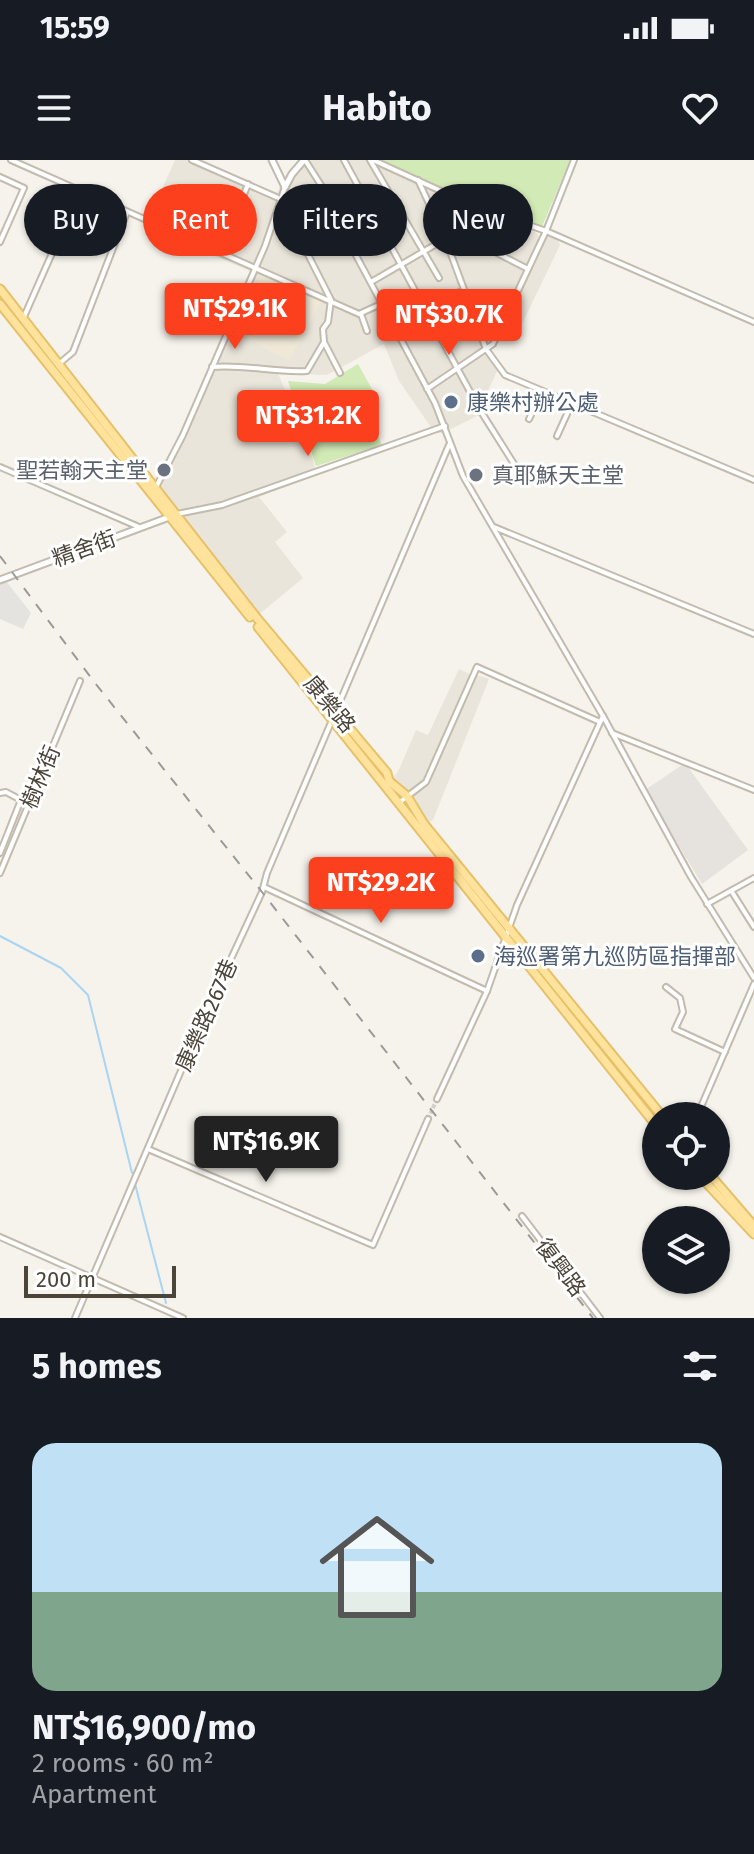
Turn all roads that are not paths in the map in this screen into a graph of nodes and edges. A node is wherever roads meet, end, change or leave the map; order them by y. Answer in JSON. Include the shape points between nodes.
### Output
{"nodes":[{"id":1,"x":11,"y":160,"type":"edge"},
{"id":2,"x":192,"y":160,"type":"edge"},
{"id":3,"x":272,"y":160,"type":"edge"},
{"id":4,"x":305,"y":160,"type":"edge"},
{"id":5,"x":344,"y":160,"type":"edge"},
{"id":6,"x":372,"y":160,"type":"edge"},
{"id":7,"x":574,"y":160,"type":"edge"},
{"id":8,"x":0,"y":177,"type":"edge"},
{"id":9,"x":418,"y":180,"type":"junction"},
{"id":10,"x":66,"y":184,"type":"edge"},
{"id":11,"x":248,"y":184,"type":"edge"},
{"id":12,"x":284,"y":184,"type":"edge"},
{"id":13,"x":287,"y":184,"type":"edge"},
{"id":14,"x":423,"y":191,"type":"edge"},
{"id":15,"x":127,"y":212,"type":"edge"},
{"id":16,"x":273,"y":225,"type":"edge"},
{"id":17,"x":546,"y":231,"type":"junction"},
{"id":18,"x":0,"y":242,"type":"edge"},
{"id":19,"x":423,"y":249,"type":"edge"},
{"id":20,"x":423,"y":252,"type":"edge"},
{"id":21,"x":50,"y":256,"type":"edge"},
{"id":22,"x":110,"y":256,"type":"edge"},
{"id":23,"x":309,"y":256,"type":"edge"},
{"id":24,"x":427,"y":256,"type":"edge"},
{"id":25,"x":451,"y":256,"type":"edge"},
{"id":26,"x":503,"y":256,"type":"edge"},
{"id":27,"x":402,"y":265,"type":"junction"},
{"id":28,"x":254,"y":268,"type":"junction"},
{"id":29,"x":528,"y":269,"type":"junction"},
{"id":30,"x":439,"y":278,"type":"dead end"},
{"id":31,"x":371,"y":282,"type":"junction"},
{"id":32,"x":0,"y":289,"type":"edge"},
{"id":33,"x":463,"y":291,"type":"junction"},
{"id":34,"x":331,"y":300,"type":"junction"},
{"id":35,"x":0,"y":304,"type":"edge"},
{"id":36,"x":381,"y":304,"type":"junction"},
{"id":37,"x":424,"y":307,"type":"junction"},
{"id":38,"x":361,"y":314,"type":"junction"},
{"id":39,"x":20,"y":322,"type":"junction"},
{"id":40,"x":754,"y":322,"type":"edge"},
{"id":41,"x":367,"y":331,"type":"dead end"},
{"id":42,"x":324,"y":342,"type":"junction"},
{"id":43,"x":486,"y":349,"type":"junction"},
{"id":44,"x":58,"y":364,"type":"junction"},
{"id":45,"x":212,"y":367,"type":"junction"},
{"id":46,"x":458,"y":368,"type":"junction"},
{"id":47,"x":340,"y":373,"type":"dead end"},
{"id":48,"x":427,"y":389,"type":"junction"},
{"id":49,"x":542,"y":391,"type":"junction"},
{"id":50,"x":572,"y":403,"type":"junction"},
{"id":51,"x":529,"y":419,"type":"dead end"},
{"id":52,"x":445,"y":426,"type":"junction"},
{"id":53,"x":557,"y":436,"type":"dead end"},
{"id":54,"x":449,"y":445,"type":"junction"},
{"id":55,"x":0,"y":467,"type":"edge"},
{"id":56,"x":521,"y":475,"type":"dead end"},
{"id":57,"x":754,"y":480,"type":"edge"},
{"id":58,"x":153,"y":490,"type":"junction"},
{"id":59,"x":173,"y":516,"type":"junction"},
{"id":60,"x":139,"y":527,"type":"junction"},
{"id":61,"x":492,"y":527,"type":"junction"},
{"id":62,"x":0,"y":580,"type":"edge"},
{"id":63,"x":754,"y":634,"type":"edge"},
{"id":64,"x":80,"y":681,"type":"dead end"},
{"id":65,"x":335,"y":714,"type":"junction"},
{"id":66,"x":603,"y":716,"type":"junction"},
{"id":67,"x":600,"y":722,"type":"junction"},
{"id":68,"x":612,"y":733,"type":"junction"},
{"id":69,"x":754,"y":790,"type":"edge"},
{"id":70,"x":0,"y":793,"type":"edge"},
{"id":71,"x":403,"y":799,"type":"junction"},
{"id":72,"x":0,"y":853,"type":"edge"},
{"id":73,"x":0,"y":873,"type":"edge"},
{"id":74,"x":754,"y":878,"type":"edge"},
{"id":75,"x":263,"y":887,"type":"junction"},
{"id":76,"x":732,"y":891,"type":"junction"},
{"id":77,"x":707,"y":904,"type":"junction"},
{"id":78,"x":754,"y":910,"type":"edge"},
{"id":79,"x":746,"y":914,"type":"junction"},
{"id":80,"x":509,"y":926,"type":"junction"},
{"id":81,"x":754,"y":927,"type":"edge"},
{"id":82,"x":507,"y":938,"type":"junction"},
{"id":83,"x":754,"y":981,"type":"edge"},
{"id":84,"x":666,"y":987,"type":"dead end"},
{"id":85,"x":487,"y":991,"type":"junction"},
{"id":86,"x":725,"y":1052,"type":"junction"},
{"id":87,"x":607,"y":1054,"type":"junction"},
{"id":88,"x":437,"y":1099,"type":"tunnel mouth"},
{"id":89,"x":650,"y":1102,"type":"edge"},
{"id":90,"x":703,"y":1102,"type":"edge"},
{"id":91,"x":642,"y":1105,"type":"edge"},
{"id":92,"x":428,"y":1119,"type":"tunnel mouth"},
{"id":93,"x":148,"y":1149,"type":"junction"},
{"id":94,"x":713,"y":1190,"type":"edge"},
{"id":95,"x":722,"y":1190,"type":"edge"},
{"id":96,"x":522,"y":1216,"type":"dead end"},
{"id":97,"x":753,"y":1232,"type":"edge"},
{"id":98,"x":0,"y":1237,"type":"edge"},
{"id":99,"x":93,"y":1277,"type":"junction"},
{"id":100,"x":75,"y":1318,"type":"edge"},
{"id":101,"x":180,"y":1318,"type":"edge"},
{"id":102,"x":600,"y":1318,"type":"edge"}],
"edges":[{"from":1,"to":10,"type":"street"},
{"from":2,"to":11,"type":"street"},
{"from":3,"to":12,"type":"street"},
{"from":4,"to":13,"type":"street"},
{"from":4,"to":31,"type":"street","via":[[335,207]]},
{"from":5,"to":27,"type":"street"},
{"from":6,"to":9,"type":"street"},
{"from":6,"to":19,"type":"street"},
{"from":7,"to":17,"type":"street"},
{"from":8,"to":18,"type":"street","via":[[24,188]]},
{"from":9,"to":14,"type":"street"},
{"from":9,"to":17,"type":"street"},
{"from":15,"to":28,"type":"street"},
{"from":16,"to":28,"type":"street"},
{"from":17,"to":29,"type":"street"},
{"from":17,"to":40,"type":"street"},
{"from":20,"to":27,"type":"street"},
{"from":21,"to":39,"type":"street"},
{"from":22,"to":44,"type":"street","via":[[73,352]]},
{"from":23,"to":34,"type":"street"},
{"from":24,"to":30,"type":"street"},
{"from":25,"to":33,"type":"street"},
{"from":26,"to":29,"type":"street"},
{"from":27,"to":31,"type":"street"},
{"from":27,"to":37,"type":"street"},
{"from":28,"to":34,"type":"street"},
{"from":28,"to":45,"type":"street"},
{"from":29,"to":43,"type":"street"},
{"from":31,"to":36,"type":"street"},
{"from":32,"to":39,"type":"main road","name":"康樂路"},
{"from":33,"to":37,"type":"street"},
{"from":33,"to":43,"type":"street"},
{"from":34,"to":38,"type":"street"},
{"from":34,"to":42,"type":"street"},
{"from":35,"to":39,"type":"main road","name":"康樂路"},
{"from":36,"to":38,"type":"street"},
{"from":36,"to":48,"type":"street"},
{"from":37,"to":46,"type":"street"},
{"from":38,"to":41,"type":"street"},
{"from":39,"to":44,"type":"main road","name":"康樂路"},
{"from":39,"to":58,"type":"main road","name":"康樂路"},
{"from":42,"to":45,"type":"street","via":[[307,371]]},
{"from":42,"to":47,"type":"street"},
{"from":43,"to":46,"type":"street"},
{"from":43,"to":49,"type":"street","via":[[505,375]]},
{"from":44,"to":58,"type":"main road","name":"康樂路"},
{"from":45,"to":58,"type":"street"},
{"from":46,"to":48,"type":"street"},
{"from":46,"to":56,"type":"street"},
{"from":48,"to":52,"type":"street"},
{"from":49,"to":50,"type":"street"},
{"from":49,"to":51,"type":"street"},
{"from":50,"to":53,"type":"street"},
{"from":50,"to":57,"type":"street"},
{"from":52,"to":54,"type":"street"},
{"from":52,"to":59,"type":"street","via":[[222,505]]},
{"from":54,"to":61,"type":"street"},
{"from":54,"to":65,"type":"street","name":"康樂路267巷"},
{"from":55,"to":60,"type":"street"},
{"from":58,"to":59,"type":"main road","name":"康樂路"},
{"from":59,"to":60,"type":"street","name":"精舍街"},
{"from":59,"to":65,"type":"main road","name":"康樂路"},
{"from":60,"to":62,"type":"street","name":"精舍街"},
{"from":61,"to":63,"type":"street"},
{"from":61,"to":66,"type":"street"},
{"from":64,"to":73,"type":"street","name":"樹林街"},
{"from":65,"to":71,"type":"main road","name":"康樂路"},
{"from":65,"to":75,"type":"street","name":"康樂路267巷"},
{"from":66,"to":67,"type":"street"},
{"from":66,"to":68,"type":"street"},
{"from":67,"to":71,"type":"street","via":[[477,667],[426,782]]},
{"from":67,"to":80,"type":"street"},
{"from":68,"to":69,"type":"street"},
{"from":68,"to":77,"type":"street"},
{"from":70,"to":72,"type":"street","via":[[21,800]]},
{"from":71,"to":80,"type":"main road","name":"康樂路"},
{"from":71,"to":82,"type":"main road","name":"康樂路"},
{"from":74,"to":76,"type":"street"},
{"from":75,"to":85,"type":"street"},
{"from":75,"to":93,"type":"street","name":"康樂路267巷"},
{"from":76,"to":77,"type":"street"},
{"from":76,"to":79,"type":"street"},
{"from":77,"to":83,"type":"street"},
{"from":78,"to":79,"type":"street"},
{"from":79,"to":81,"type":"street"},
{"from":80,"to":82,"type":"street"},
{"from":80,"to":87,"type":"main road","name":"康樂路"},
{"from":82,"to":85,"type":"street"},
{"from":82,"to":87,"type":"main road","name":"康樂路"},
{"from":83,"to":86,"type":"street"},
{"from":84,"to":86,"type":"street","via":[[680,998],[683,1012],[675,1029]]},
{"from":85,"to":88,"type":"street"},
{"from":86,"to":90,"type":"street"},
{"from":87,"to":89,"type":"main road","name":"康樂路"},
{"from":87,"to":91,"type":"main road","name":"康樂路"},
{"from":92,"to":93,"type":"street","via":[[373,1245]]},
{"from":93,"to":99,"type":"street","name":"康樂路267巷"},
{"from":94,"to":97,"type":"main road"},
{"from":95,"to":97,"type":"main road"},
{"from":96,"to":102,"type":"street","name":"復興路"},
{"from":98,"to":99,"type":"street"},
{"from":99,"to":100,"type":"street","name":"康樂路267巷"},
{"from":99,"to":101,"type":"street"}]}
